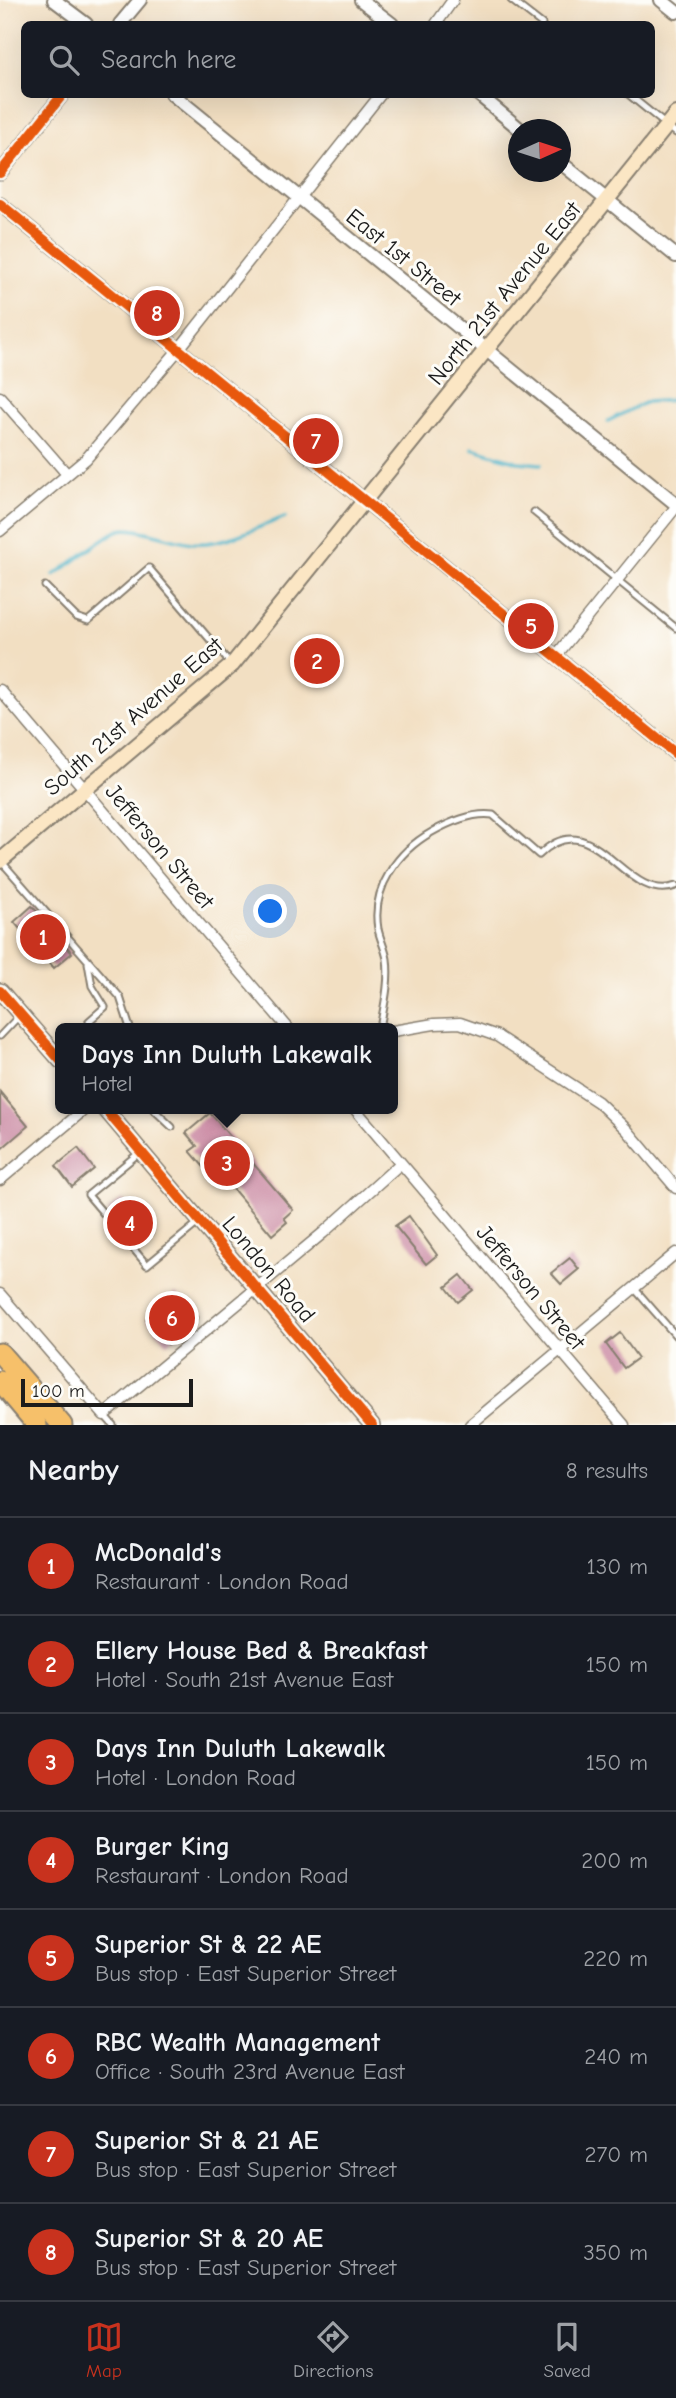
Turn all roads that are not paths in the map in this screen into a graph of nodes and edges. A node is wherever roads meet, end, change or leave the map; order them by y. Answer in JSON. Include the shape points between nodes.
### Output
{"nodes":[{"id":1,"x":54,"y":0,"type":"edge"},
{"id":2,"x":140,"y":0,"type":"edge"},
{"id":3,"x":361,"y":0,"type":"edge"},
{"id":4,"x":453,"y":0,"type":"edge"},
{"id":5,"x":511,"y":0,"type":"edge"},
{"id":6,"x":661,"y":0,"type":"edge"},
{"id":7,"x":676,"y":12,"type":"edge"},
{"id":8,"x":82,"y":21,"type":"edge"},
{"id":9,"x":122,"y":21,"type":"edge"},
{"id":10,"x":388,"y":21,"type":"edge"},
{"id":11,"x":438,"y":21,"type":"edge"},
{"id":12,"x":538,"y":21,"type":"edge"},
{"id":13,"x":60,"y":98,"type":"edge"},
{"id":14,"x":177,"y":98,"type":"edge"},
{"id":15,"x":378,"y":98,"type":"edge"},
{"id":16,"x":483,"y":98,"type":"edge"},
{"id":17,"x":634,"y":98,"type":"edge"},
{"id":18,"x":508,"y":119,"type":"edge"},
{"id":19,"x":673,"y":124,"type":"edge"},
{"id":20,"x":571,"y":170,"type":"edge"},
{"id":21,"x":0,"y":173,"type":"edge"},
{"id":22,"x":296,"y":198,"type":"junction"},
{"id":23,"x":607,"y":200,"type":"junction"},
{"id":24,"x":0,"y":204,"type":"edge"},
{"id":25,"x":676,"y":256,"type":"edge"},
{"id":26,"x":179,"y":349,"type":"junction"},
{"id":27,"x":488,"y":350,"type":"junction"},
{"id":28,"x":0,"y":397,"type":"edge"},
{"id":29,"x":66,"y":474,"type":"junction"},
{"id":30,"x":366,"y":498,"type":"junction"},
{"id":31,"x":676,"y":505,"type":"edge"},
{"id":32,"x":534,"y":512,"type":"dead end"},
{"id":33,"x":0,"y":531,"type":"edge"},
{"id":34,"x":617,"y":579,"type":"junction"},
{"id":35,"x":45,"y":586,"type":"dead end"},
{"id":36,"x":676,"y":628,"type":"edge"},
{"id":37,"x":555,"y":657,"type":"junction"},
{"id":38,"x":232,"y":665,"type":"junction"},
{"id":39,"x":0,"y":690,"type":"edge"},
{"id":40,"x":676,"y":754,"type":"edge"},
{"id":41,"x":85,"y":787,"type":"junction"},
{"id":42,"x":0,"y":861,"type":"edge"},
{"id":43,"x":676,"y":886,"type":"edge"},
{"id":44,"x":87,"y":960,"type":"junction"},
{"id":45,"x":0,"y":991,"type":"edge"},
{"id":46,"x":20,"y":1014,"type":"junction"},
{"id":47,"x":90,"y":1023,"type":"edge"},
{"id":48,"x":128,"y":1023,"type":"edge"},
{"id":49,"x":284,"y":1023,"type":"edge"},
{"id":50,"x":381,"y":1023,"type":"edge"},
{"id":51,"x":398,"y":1030,"type":"edge"},
{"id":52,"x":0,"y":1036,"type":"edge"},
{"id":53,"x":55,"y":1055,"type":"edge"},
{"id":54,"x":79,"y":1114,"type":"edge"},
{"id":55,"x":109,"y":1114,"type":"edge"},
{"id":56,"x":159,"y":1114,"type":"edge"},
{"id":57,"x":359,"y":1114,"type":"edge"},
{"id":58,"x":172,"y":1126,"type":"dead end"},
{"id":59,"x":142,"y":1151,"type":"junction"},
{"id":60,"x":401,"y":1163,"type":"junction"},
{"id":61,"x":0,"y":1180,"type":"edge"},
{"id":62,"x":676,"y":1188,"type":"edge"},
{"id":63,"x":201,"y":1221,"type":"junction"},
{"id":64,"x":676,"y":1253,"type":"edge"},
{"id":65,"x":258,"y":1287,"type":"junction"},
{"id":66,"x":634,"y":1288,"type":"junction"},
{"id":67,"x":0,"y":1294,"type":"edge"},
{"id":68,"x":676,"y":1336,"type":"edge"},
{"id":69,"x":560,"y":1350,"type":"junction"},
{"id":70,"x":0,"y":1353,"type":"edge"},
{"id":71,"x":0,"y":1381,"type":"edge"},
{"id":72,"x":104,"y":1415,"type":"junction"},
{"id":73,"x":37,"y":1425,"type":"edge"},
{"id":74,"x":62,"y":1425,"type":"edge"},
{"id":75,"x":113,"y":1425,"type":"edge"},
{"id":76,"x":372,"y":1425,"type":"edge"},
{"id":77,"x":470,"y":1425,"type":"edge"},
{"id":78,"x":624,"y":1425,"type":"edge"}],
"edges":[{"from":1,"to":8,"type":"street"},
{"from":2,"to":9,"type":"street"},
{"from":3,"to":10,"type":"street"},
{"from":4,"to":11,"type":"street"},
{"from":5,"to":12,"type":"lane"},
{"from":6,"to":7,"type":"street"},
{"from":13,"to":21,"type":"street"},
{"from":14,"to":22,"type":"street","name":"East 1st Street"},
{"from":15,"to":22,"type":"street"},
{"from":16,"to":18,"type":"street"},
{"from":17,"to":19,"type":"lane"},
{"from":19,"to":23,"type":"main road","name":"North 21st Avenue East"},
{"from":20,"to":23,"type":"street"},
{"from":22,"to":26,"type":"street"},
{"from":22,"to":27,"type":"street","name":"East 1st Street"},
{"from":23,"to":25,"type":"street"},
{"from":23,"to":27,"type":"main road","name":"North 21st Avenue East"},
{"from":24,"to":26,"type":"street"},
{"from":26,"to":29,"type":"street","via":[[86,459]]},
{"from":26,"to":30,"type":"street"},
{"from":27,"to":30,"type":"main road","name":"North 21st Avenue East"},
{"from":27,"to":31,"type":"street","name":"East 1st Street"},
{"from":28,"to":29,"type":"street"},
{"from":29,"to":33,"type":"street"},
{"from":30,"to":37,"type":"street"},
{"from":30,"to":38,"type":"main road","name":"South 21st Avenue East"},
{"from":31,"to":34,"type":"street"},
{"from":32,"to":34,"type":"lane"},
{"from":34,"to":36,"type":"lane"},
{"from":34,"to":37,"type":"street"},
{"from":35,"to":38,"type":"lane","via":[[76,617],[88,621],[149,568]]},
{"from":37,"to":40,"type":"street"},
{"from":38,"to":41,"type":"main road","name":"South 21st Avenue East"},
{"from":39,"to":41,"type":"street","name":"Jefferson Street"},
{"from":41,"to":42,"type":"main road","name":"South 21st Avenue East"},
{"from":41,"to":49,"type":"street","name":"Jefferson Street"},
{"from":42,"to":44,"type":"lane"},
{"from":43,"to":50,"type":"lane","via":[[661,889],[643,884],[604,853],[576,839],[558,841],[539,855],[493,815],[457,820],[412,845],[378,897],[378,929],[388,980]]},
{"from":44,"to":47,"type":"lane","via":[[92,986],[105,1007]]},
{"from":44,"to":48,"type":"lane","via":[[120,998]]},
{"from":45,"to":46,"type":"main road"},
{"from":46,"to":52,"type":"lane"},
{"from":46,"to":53,"type":"main road"},
{"from":51,"to":62,"type":"street","via":[[449,1023],[497,1036],[597,1102],[627,1129]]},
{"from":54,"to":61,"type":"street"},
{"from":55,"to":59,"type":"main road","name":"London Road"},
{"from":56,"to":58,"type":"lane"},
{"from":57,"to":60,"type":"street","name":"Jefferson Street"},
{"from":59,"to":63,"type":"main road","name":"London Road"},
{"from":59,"to":63,"type":"lane","via":[[88,1195],[138,1255],[147,1265]]},
{"from":60,"to":65,"type":"street"},
{"from":60,"to":69,"type":"street","name":"Jefferson Street"},
{"from":63,"to":65,"type":"main road","name":"London Road"},
{"from":64,"to":66,"type":"street"},
{"from":65,"to":72,"type":"street"},
{"from":65,"to":76,"type":"main road","name":"London Road"},
{"from":66,"to":68,"type":"lane"},
{"from":66,"to":69,"type":"street"},
{"from":67,"to":72,"type":"street"},
{"from":69,"to":77,"type":"street"},
{"from":69,"to":78,"type":"street","name":"Jefferson Street"},
{"from":70,"to":74,"type":"highway"},
{"from":71,"to":73,"type":"highway"},
{"from":72,"to":75,"type":"lane"}]}
